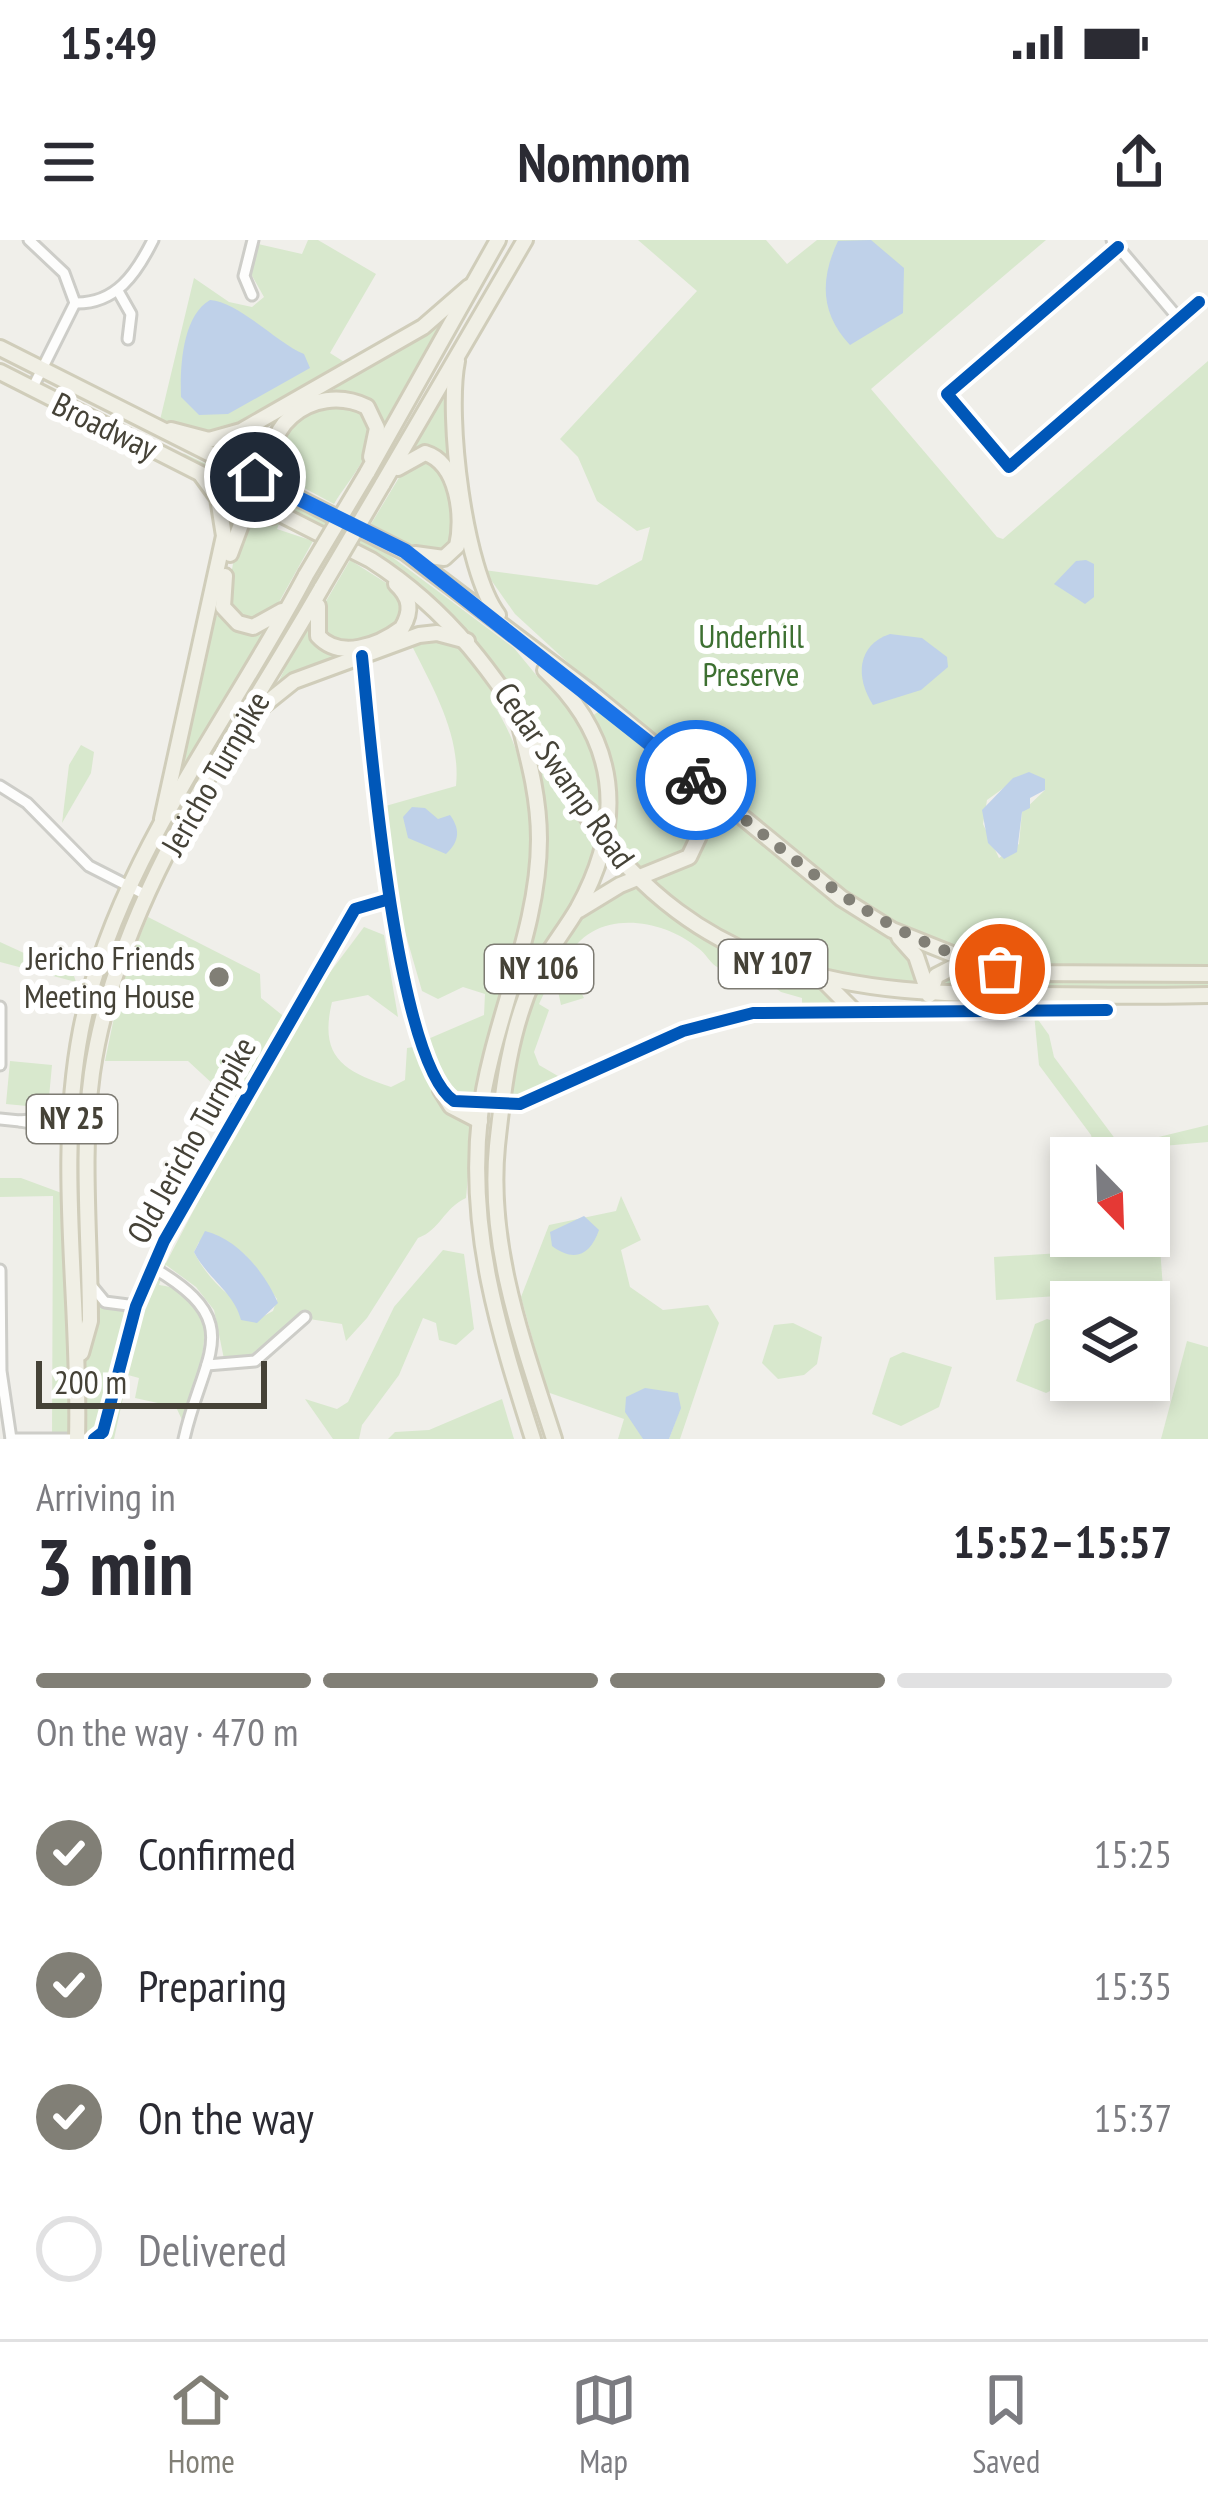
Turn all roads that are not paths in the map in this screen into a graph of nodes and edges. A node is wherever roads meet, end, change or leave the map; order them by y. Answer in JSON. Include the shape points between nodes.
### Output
{"nodes":[{"id":1,"x":29,"y":240,"type":"edge"},
{"id":2,"x":153,"y":240,"type":"edge"},
{"id":3,"x":253,"y":240,"type":"edge"},
{"id":4,"x":498,"y":240,"type":"edge"},
{"id":5,"x":525,"y":240,"type":"edge"},
{"id":6,"x":1115,"y":243,"type":"edge"},
{"id":7,"x":469,"y":287,"type":"junction"},
{"id":8,"x":118,"y":291,"type":"junction"},
{"id":9,"x":252,"y":295,"type":"dead end"},
{"id":10,"x":1199,"y":302,"type":"dead end"},
{"id":11,"x":75,"y":303,"type":"junction"},
{"id":12,"x":1179,"y":319,"type":"junction"},
{"id":13,"x":128,"y":339,"type":"dead end"},
{"id":14,"x":0,"y":348,"type":"edge"},
{"id":15,"x":457,"y":361,"type":"junction"},
{"id":16,"x":42,"y":370,"type":"junction"},
{"id":17,"x":0,"y":371,"type":"edge"},
{"id":18,"x":32,"y":389,"type":"junction"},
{"id":19,"x":158,"y":430,"type":"junction"},
{"id":20,"x":200,"y":472,"type":"junction"},
{"id":21,"x":368,"y":473,"type":"junction"},
{"id":22,"x":382,"y":484,"type":"junction"},
{"id":23,"x":280,"y":489,"type":"junction"},
{"id":24,"x":281,"y":517,"type":"junction"},
{"id":25,"x":345,"y":519,"type":"junction"},
{"id":26,"x":405,"y":551,"type":"junction"},
{"id":27,"x":370,"y":560,"type":"junction"},
{"id":28,"x":322,"y":587,"type":"junction"},
{"id":29,"x":290,"y":604,"type":"junction"},
{"id":30,"x":513,"y":633,"type":"junction"},
{"id":31,"x":467,"y":640,"type":"junction"},
{"id":32,"x":362,"y":656,"type":"junction"},
{"id":33,"x":517,"y":711,"type":"junction"},
{"id":34,"x":243,"y":725,"type":"junction"},
{"id":35,"x":699,"y":782,"type":"junction"},
{"id":36,"x":0,"y":786,"type":"edge"},
{"id":37,"x":159,"y":833,"type":"junction"},
{"id":38,"x":605,"y":842,"type":"junction"},
{"id":39,"x":640,"y":879,"type":"junction"},
{"id":40,"x":130,"y":886,"type":"junction"},
{"id":41,"x":146,"y":895,"type":"junction"},
{"id":42,"x":386,"y":900,"type":"junction"},
{"id":43,"x":575,"y":913,"type":"junction"},
{"id":44,"x":892,"y":930,"type":"junction"},
{"id":45,"x":967,"y":960,"type":"junction"},
{"id":46,"x":1208,"y":974,"type":"edge"},
{"id":47,"x":815,"y":976,"type":"junction"},
{"id":48,"x":929,"y":995,"type":"junction"},
{"id":49,"x":1045,"y":995,"type":"junction"},
{"id":50,"x":1208,"y":995,"type":"edge"},
{"id":51,"x":0,"y":1007,"type":"edge"},
{"id":52,"x":1107,"y":1010,"type":"dead end"},
{"id":53,"x":855,"y":1012,"type":"junction"},
{"id":54,"x":1026,"y":1015,"type":"junction"},
{"id":55,"x":930,"y":1016,"type":"junction"},
{"id":56,"x":0,"y":1065,"type":"edge"},
{"id":57,"x":441,"y":1090,"type":"joint"},
{"id":58,"x":73,"y":1106,"type":"junction"},
{"id":59,"x":502,"y":1107,"type":"junction"},
{"id":60,"x":481,"y":1113,"type":"junction"},
{"id":61,"x":0,"y":1119,"type":"edge"},
{"id":62,"x":20,"y":1120,"type":"junction"},
{"id":63,"x":71,"y":1138,"type":"junction"},
{"id":64,"x":152,"y":1267,"type":"junction"},
{"id":65,"x":0,"y":1270,"type":"edge"},
{"id":66,"x":90,"y":1283,"type":"junction"},
{"id":67,"x":136,"y":1306,"type":"junction"},
{"id":68,"x":305,"y":1317,"type":"dead end"},
{"id":69,"x":79,"y":1360,"type":"junction"},
{"id":70,"x":207,"y":1365,"type":"junction"},
{"id":71,"x":538,"y":1389,"type":"junction"},
{"id":72,"x":519,"y":1396,"type":"junction"},
{"id":73,"x":11,"y":1439,"type":"edge"},
{"id":74,"x":83,"y":1439,"type":"edge"},
{"id":75,"x":184,"y":1439,"type":"edge"},
{"id":76,"x":533,"y":1439,"type":"edge"},
{"id":77,"x":554,"y":1439,"type":"edge"}],
"edges":[{"from":1,"to":11,"type":"street","via":[[64,273]]},
{"from":2,"to":8,"type":"street"},
{"from":3,"to":9,"type":"street","via":[[244,276]]},
{"from":4,"to":7,"type":"main road","name":"Jericho Turnpike","number":"NY 25"},
{"from":5,"to":15,"type":"main road","name":"Jericho Turnpike","number":"NY 25"},
{"from":6,"to":12,"type":"street"},
{"from":6,"to":12,"type":"street","via":[[946,394],[1009,466]]},
{"from":7,"to":19,"type":"main road","via":[[423,327],[241,431],[209,440]]},
{"from":7,"to":21,"type":"main road","name":"Jericho Turnpike","number":"NY 25"},
{"from":8,"to":11,"type":"street"},
{"from":8,"to":13,"type":"street","via":[[131,314]]},
{"from":10,"to":12,"type":"street"},
{"from":11,"to":16,"type":"street"},
{"from":14,"to":16,"type":"main road","number":"NY 106"},
{"from":15,"to":22,"type":"main road","name":"Jericho Turnpike","number":"NY 25"},
{"from":15,"to":30,"type":"main road","via":[[450,398],[476,571]]},
{"from":16,"to":18,"type":"street"},
{"from":16,"to":19,"type":"main road","number":"NY 106"},
{"from":17,"to":18,"type":"main road","number":"NY 106"},
{"from":18,"to":20,"type":"main road","name":"Broadway","number":"NY 106"},
{"from":19,"to":23,"type":"main road","number":"NY 106"},
{"from":20,"to":24,"type":"main road","name":"Broadway","number":"NY 106"},
{"from":20,"to":37,"type":"main road","via":[[218,498],[224,536]]},
{"from":21,"to":23,"type":"main road","via":[[374,416],[355,400],[333,399],[298,412],[277,434],[268,455]]},
{"from":21,"to":29,"type":"main road","name":"Jericho Turnpike","number":"NY 25","bridge":true},
{"from":22,"to":26,"type":"main road","via":[[406,459],[425,453],[451,474],[458,546],[436,559]]},
{"from":22,"to":28,"type":"main road","name":"Jericho Turnpike","number":"NY 25","bridge":true},
{"from":23,"to":25,"type":"main road","number":"NY 106"},
{"from":24,"to":27,"type":"main road","name":"Broadway","number":"NY 106"},
{"from":24,"to":29,"type":"main road","via":[[240,522],[221,600],[230,617],[253,628]]},
{"from":25,"to":26,"type":"main road","name":"Cedar Swamp Road","number":"NY 107"},
{"from":25,"to":38,"type":"main road","number":"NY 106","via":[[570,694],[591,723],[604,763]]},
{"from":26,"to":30,"type":"main road","name":"Cedar Swamp Road","number":"NY 107"},
{"from":27,"to":28,"type":"main road","via":[[407,595],[409,617],[395,634],[332,648],[315,629]]},
{"from":27,"to":31,"type":"main road","name":"Cedar Swamp Road","number":"NY 106","via":[[421,592]]},
{"from":28,"to":34,"type":"main road","name":"Jericho Turnpike","number":"NY 25"},
{"from":29,"to":37,"type":"main road","name":"Jericho Turnpike","number":"NY 25"},
{"from":30,"to":35,"type":"main road","name":"Cedar Swamp Road","number":"NY 107"},
{"from":31,"to":32,"type":"main road","via":[[437,632]]},
{"from":31,"to":33,"type":"main road","name":"Cedar Swamp Road","number":"NY 106"},
{"from":32,"to":34,"type":"main road","via":[[294,681]]},
{"from":32,"to":42,"type":"street"},
{"from":33,"to":38,"type":"main road","name":"Cedar Swamp Road","number":"NY 107"},
{"from":33,"to":60,"type":"main road","number":"NY 106","via":[[537,796],[538,868]]},
{"from":34,"to":41,"type":"main road","name":"Jericho Turnpike","number":"NY 25"},
{"from":35,"to":39,"type":"main road","via":[[706,821],[697,847]]},
{"from":35,"to":44,"type":"main road","name":"Cedar Swamp Road","number":"NY 107"},
{"from":36,"to":40,"type":"street","via":[[84,862]]},
{"from":37,"to":40,"type":"main road","name":"Jericho Turnpike","number":"NY 25"},
{"from":38,"to":39,"type":"main road","name":"Cedar Swamp Road","number":"NY 107"},
{"from":38,"to":43,"type":"main road","number":"NY 106"},
{"from":39,"to":43,"type":"main road"},
{"from":39,"to":47,"type":"main road","name":"Cedar Swamp Road","number":"NY 107","via":[[721,939]]},
{"from":40,"to":41,"type":"street"},
{"from":40,"to":58,"type":"main road","name":"Jericho Turnpike","number":"NY 25","via":[[93,981]]},
{"from":41,"to":66,"type":"main road","name":"Jericho Turnpike","number":"NY 25","via":[[117,961],[92,1078]]},
{"from":42,"to":57,"type":"street"},
{"from":42,"to":64,"type":"street","name":"Old Jericho Turnpike","via":[[355,909],[196,1177]]},
{"from":43,"to":59,"type":"main road","number":"NY 106","via":[[520,1014]]},
{"from":44,"to":45,"type":"main road","name":"Cedar Swamp Road","number":"NY 107"},
{"from":44,"to":48,"type":"main road","via":[[916,956]]},
{"from":45,"to":46,"type":"main road","name":"Cedar Swamp Road","number":"NY 107","via":[[1048,975]]},
{"from":45,"to":48,"type":"main road","via":[[936,976]]},
{"from":47,"to":48,"type":"main road","name":"Cedar Swamp Road","number":"NY 107"},
{"from":47,"to":53,"type":"main road"},
{"from":48,"to":49,"type":"main road","name":"Cedar Swamp Road","number":"NY 107"},
{"from":48,"to":55,"type":"street"},
{"from":49,"to":50,"type":"main road","name":"Cedar Swamp Road","number":"NY 107"},
{"from":49,"to":54,"type":"street"},
{"from":51,"to":56,"type":"street"},
{"from":52,"to":54,"type":"street"},
{"from":53,"to":55,"type":"street"},
{"from":53,"to":59,"type":"street","via":[[772,1010],[717,1021]]},
{"from":54,"to":55,"type":"street"},
{"from":57,"to":60,"type":"main road","via":[[451,1106]]},
{"from":58,"to":62,"type":"street","via":[[57,1117]]},
{"from":58,"to":63,"type":"main road","name":"Jericho Turnpike","number":"NY 25"},
{"from":59,"to":60,"type":"street"},
{"from":59,"to":71,"type":"main road","number":"NY 106","via":[[495,1194],[512,1303]]},
{"from":60,"to":72,"type":"main road","number":"NY 106","via":[[479,1243]]},
{"from":61,"to":62,"type":"street"},
{"from":62,"to":63,"type":"street"},
{"from":63,"to":69,"type":"main road","name":"Jericho Turnpike","number":"NY 25"},
{"from":64,"to":67,"type":"street","name":"Old Jericho Turnpike"},
{"from":64,"to":70,"type":"street","via":[[204,1305],[212,1329]]},
{"from":65,"to":73,"type":"street"},
{"from":66,"to":67,"type":"street","via":[[105,1302]]},
{"from":66,"to":69,"type":"main road","name":"Jericho Turnpike","number":"NY 25"},
{"from":67,"to":74,"type":"street","name":"Old Jericho Turnpike","via":[[103,1432]]},
{"from":68,"to":70,"type":"street","via":[[255,1361]]},
{"from":69,"to":74,"type":"main road","name":"Jericho Turnpike","number":"NY 25"},
{"from":70,"to":75,"type":"street"},
{"from":71,"to":72,"type":"main road"},
{"from":71,"to":77,"type":"main road","number":"NY 106"},
{"from":72,"to":76,"type":"main road","number":"NY 106"},
{"from":73,"to":74,"type":"street"}]}
